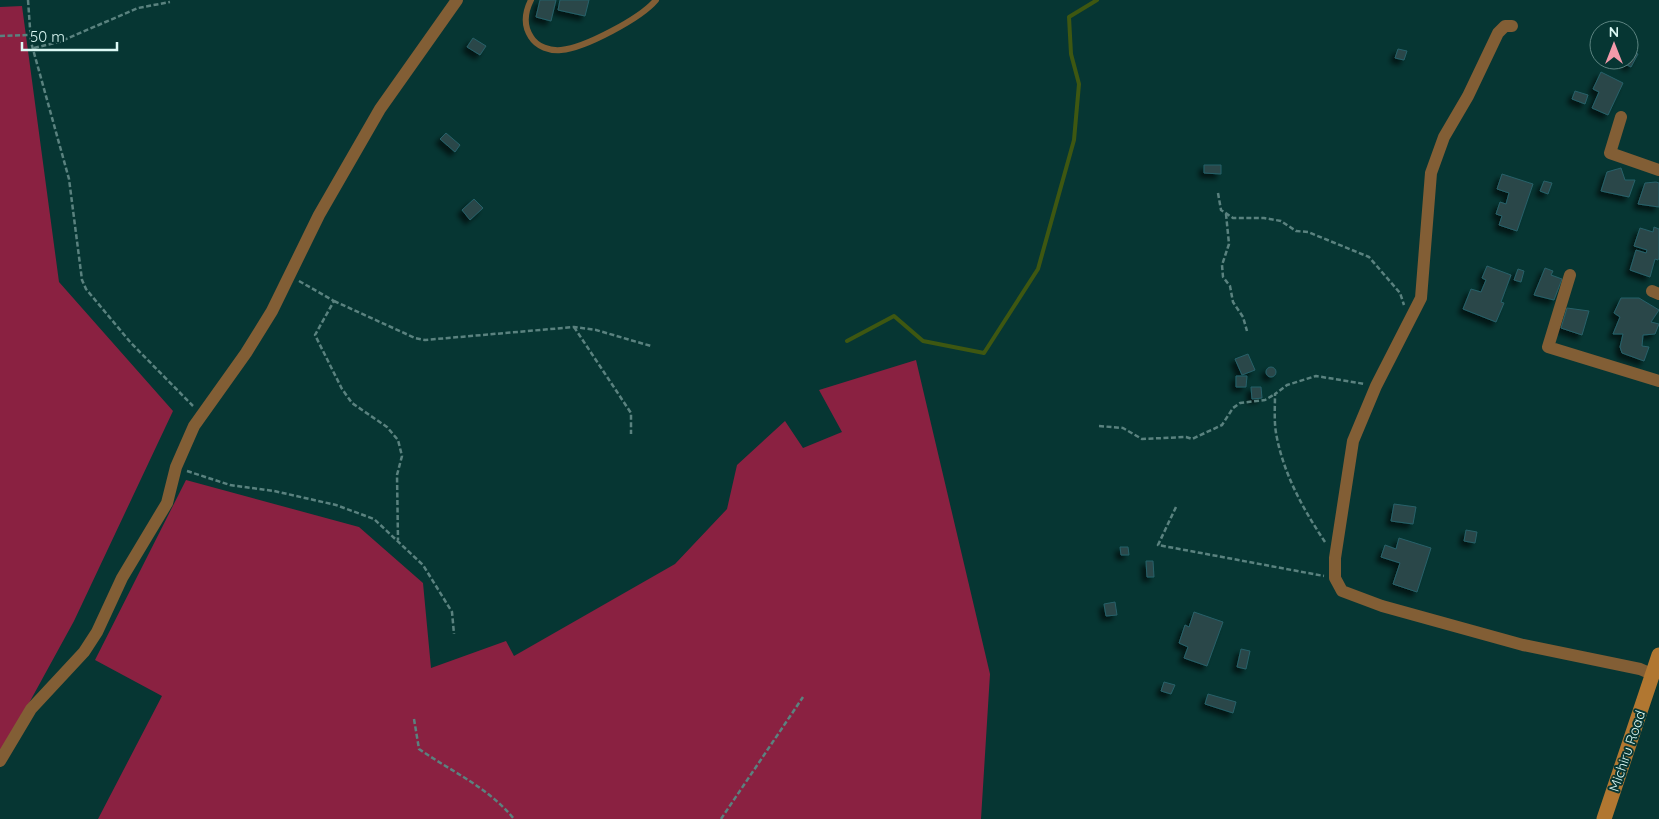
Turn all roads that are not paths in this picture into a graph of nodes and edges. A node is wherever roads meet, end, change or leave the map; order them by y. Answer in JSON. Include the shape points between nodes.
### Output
{"nodes":[{"id":1,"x":457,"y":0,"type":"edge"},
{"id":2,"x":531,"y":0,"type":"edge"},
{"id":3,"x":656,"y":0,"type":"edge"},
{"id":4,"x":1512,"y":26,"type":"dead end"},
{"id":5,"x":1621,"y":117,"type":"dead end"},
{"id":6,"x":1659,"y":170,"type":"edge"},
{"id":7,"x":1570,"y":275,"type":"dead end"},
{"id":8,"x":1659,"y":381,"type":"edge"},
{"id":9,"x":1659,"y":655,"type":"edge"},
{"id":10,"x":1654,"y":674,"type":"junction"},
{"id":11,"x":0,"y":761,"type":"edge"},
{"id":12,"x":1604,"y":819,"type":"edge"}],
"edges":[{"from":1,"to":11,"type":"street","via":[[364,134],[256,338],[201,415],[176,468],[168,503],[122,578],[97,632],[84,652],[32,709]]},
{"from":2,"to":3,"type":"lane","via":[[526,18],[530,36],[546,49],[560,50],[605,33],[649,9]]},
{"from":4,"to":10,"type":"street","via":[[1505,26],[1498,33],[1444,137],[1431,172],[1421,298],[1376,386],[1353,441],[1335,558],[1335,578],[1342,591],[1382,606],[1523,645]]},
{"from":5,"to":6,"type":"street","via":[[1610,153]]},
{"from":7,"to":8,"type":"street","via":[[1548,347]]},
{"from":9,"to":10,"type":"street","name":"Michiru Road"},
{"from":10,"to":12,"type":"street","name":"Michiru Road"}]}
